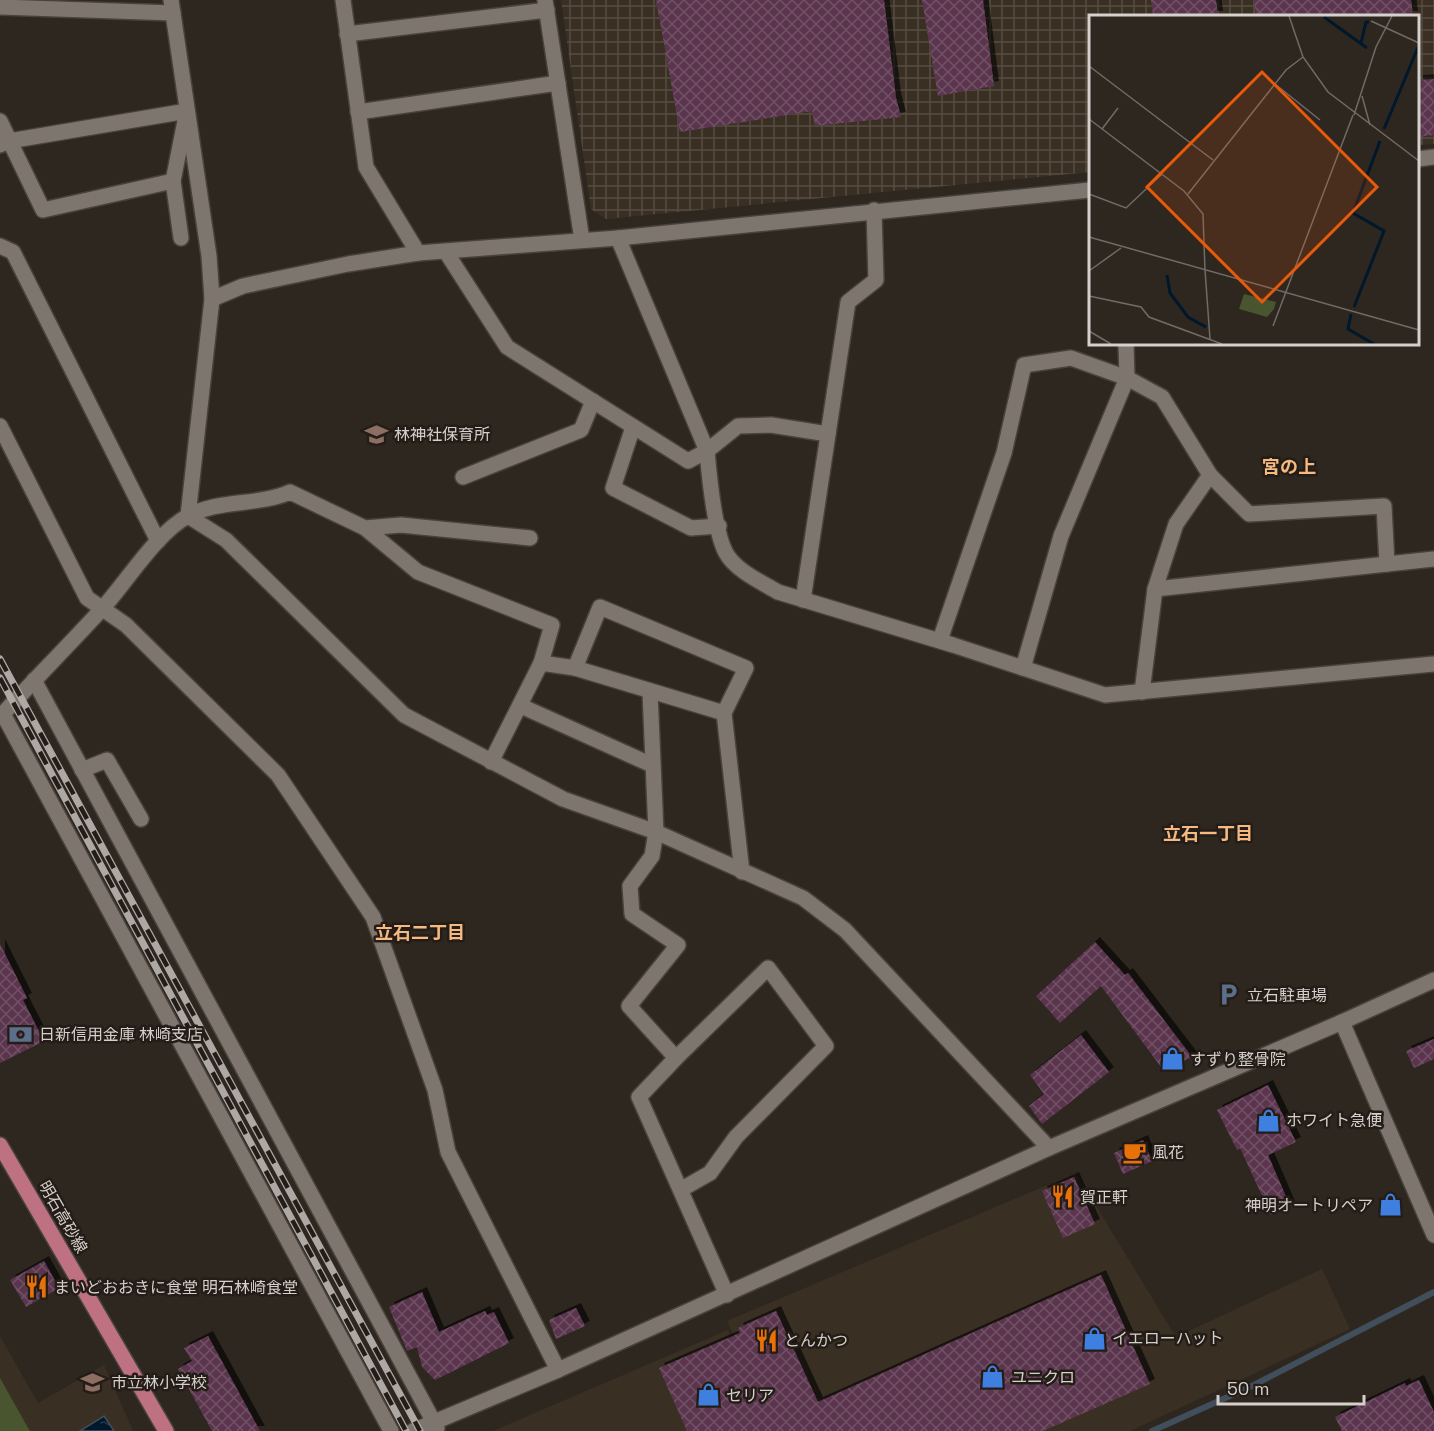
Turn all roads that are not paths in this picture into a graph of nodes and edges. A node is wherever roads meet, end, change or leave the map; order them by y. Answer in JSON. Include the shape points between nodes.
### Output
{"nodes":[{"id":1,"x":343,"y":0,"type":"edge"},
{"id":2,"x":546,"y":5,"type":"edge"},
{"id":3,"x":0,"y":7,"type":"edge"},
{"id":4,"x":172,"y":7,"type":"edge"},
{"id":5,"x":347,"y":34,"type":"junction"},
{"id":6,"x":558,"y":83,"type":"junction"},
{"id":7,"x":187,"y":111,"type":"junction"},
{"id":8,"x":358,"y":112,"type":"junction"},
{"id":9,"x":0,"y":121,"type":"edge"},
{"id":10,"x":5,"y":143,"type":"edge"},
{"id":11,"x":1434,"y":157,"type":"edge"},
{"id":12,"x":1419,"y":159,"type":"edge"},
{"id":13,"x":173,"y":182,"type":"junction"},
{"id":14,"x":1089,"y":190,"type":"edge"},
{"id":15,"x":874,"y":210,"type":"junction"},
{"id":16,"x":181,"y":238,"type":"dead end"},
{"id":17,"x":618,"y":238,"type":"junction"},
{"id":18,"x":582,"y":240,"type":"junction"},
{"id":19,"x":0,"y":246,"type":"edge"},
{"id":20,"x":446,"y":252,"type":"junction"},
{"id":21,"x":418,"y":253,"type":"junction"},
{"id":22,"x":212,"y":299,"type":"junction"},
{"id":23,"x":1126,"y":345,"type":"edge"},
{"id":24,"x":1127,"y":378,"type":"junction"},
{"id":25,"x":593,"y":401,"type":"junction"},
{"id":26,"x":0,"y":426,"type":"edge"},
{"id":27,"x":633,"y":427,"type":"junction"},
{"id":28,"x":828,"y":434,"type":"junction"},
{"id":29,"x":707,"y":451,"type":"junction"},
{"id":30,"x":1210,"y":476,"type":"junction"},
{"id":31,"x":463,"y":477,"type":"dead end"},
{"id":32,"x":188,"y":516,"type":"junction"},
{"id":33,"x":719,"y":526,"type":"junction"},
{"id":34,"x":365,"y":528,"type":"junction"},
{"id":35,"x":530,"y":538,"type":"dead end"},
{"id":36,"x":158,"y":541,"type":"junction"},
{"id":37,"x":1434,"y":560,"type":"edge"},
{"id":38,"x":1387,"y":564,"type":"junction"},
{"id":39,"x":1155,"y":589,"type":"junction"},
{"id":40,"x":802,"y":600,"type":"junction"},
{"id":41,"x":102,"y":609,"type":"junction"},
{"id":42,"x":940,"y":640,"type":"junction"},
{"id":43,"x":541,"y":663,"type":"junction"},
{"id":44,"x":1434,"y":664,"type":"edge"},
{"id":45,"x":575,"y":668,"type":"junction"},
{"id":46,"x":1023,"y":668,"type":"junction"},
{"id":47,"x":34,"y":680,"type":"junction"},
{"id":48,"x":650,"y":692,"type":"junction"},
{"id":49,"x":1142,"y":692,"type":"junction"},
{"id":50,"x":521,"y":706,"type":"junction"},
{"id":51,"x":724,"y":713,"type":"junction"},
{"id":52,"x":1,"y":715,"type":"edge"},
{"id":53,"x":491,"y":762,"type":"junction"},
{"id":54,"x":652,"y":765,"type":"junction"},
{"id":55,"x":82,"y":770,"type":"junction"},
{"id":56,"x":141,"y":819,"type":"dead end"},
{"id":57,"x":656,"y":832,"type":"junction"},
{"id":58,"x":742,"y":872,"type":"junction"},
{"id":59,"x":1434,"y":980,"type":"edge"},
{"id":60,"x":1342,"y":1022,"type":"junction"},
{"id":61,"x":676,"y":1058,"type":"junction"},
{"id":62,"x":0,"y":1145,"type":"edge"},
{"id":63,"x":1049,"y":1148,"type":"junction"},
{"id":64,"x":682,"y":1189,"type":"junction"},
{"id":65,"x":1434,"y":1235,"type":"edge"},
{"id":66,"x":727,"y":1295,"type":"junction"},
{"id":67,"x":558,"y":1370,"type":"junction"},
{"id":68,"x":436,"y":1426,"type":"edge"},
{"id":69,"x":166,"y":1431,"type":"edge"},
{"id":70,"x":391,"y":1431,"type":"edge"},
{"id":71,"x":413,"y":1431,"type":"edge"}],
"edges":[{"from":1,"to":5,"type":"street"},
{"from":2,"to":5,"type":"street"},
{"from":2,"to":6,"type":"street"},
{"from":3,"to":4,"type":"street"},
{"from":4,"to":7,"type":"street"},
{"from":5,"to":8,"type":"street"},
{"from":6,"to":8,"type":"street"},
{"from":6,"to":18,"type":"street"},
{"from":7,"to":10,"type":"street"},
{"from":7,"to":13,"type":"street"},
{"from":7,"to":22,"type":"street"},
{"from":8,"to":21,"type":"street","via":[[366,167]]},
{"from":9,"to":10,"type":"street"},
{"from":10,"to":13,"type":"street","via":[[43,210]]},
{"from":11,"to":12,"type":"street"},
{"from":13,"to":16,"type":"street"},
{"from":14,"to":15,"type":"street"},
{"from":15,"to":17,"type":"street"},
{"from":15,"to":28,"type":"street","via":[[876,280],[848,302]]},
{"from":17,"to":18,"type":"street"},
{"from":17,"to":29,"type":"street"},
{"from":18,"to":20,"type":"street"},
{"from":19,"to":36,"type":"street","via":[[13,252]]},
{"from":20,"to":21,"type":"street"},
{"from":20,"to":25,"type":"street","via":[[507,347]]},
{"from":21,"to":22,"type":"street","via":[[243,286]]},
{"from":22,"to":32,"type":"street"},
{"from":23,"to":24,"type":"street"},
{"from":24,"to":30,"type":"street","via":[[1162,397]]},
{"from":24,"to":42,"type":"street","via":[[1071,358],[1023,365],[1004,453]]},
{"from":24,"to":46,"type":"street","via":[[1061,536]]},
{"from":25,"to":27,"type":"street"},
{"from":25,"to":31,"type":"street","via":[[580,430]]},
{"from":26,"to":41,"type":"street","via":[[87,598]]},
{"from":27,"to":29,"type":"street","via":[[688,461]]},
{"from":27,"to":33,"type":"street","via":[[613,488],[691,528]]},
{"from":28,"to":29,"type":"street","via":[[771,425],[738,426]]},
{"from":28,"to":40,"type":"street"},
{"from":29,"to":33,"type":"street"},
{"from":30,"to":38,"type":"street","via":[[1249,514],[1384,506]]},
{"from":30,"to":39,"type":"street","via":[[1176,524]]},
{"from":32,"to":34,"type":"street","via":[[290,492]]},
{"from":32,"to":36,"type":"street"},
{"from":32,"to":53,"type":"street","via":[[226,540],[405,715]]},
{"from":33,"to":40,"type":"street","via":[[726,553],[752,578]]},
{"from":34,"to":35,"type":"street","via":[[401,525]]},
{"from":34,"to":43,"type":"street","via":[[418,572],[552,626]]},
{"from":36,"to":41,"type":"street"},
{"from":37,"to":38,"type":"street"},
{"from":38,"to":39,"type":"street"},
{"from":39,"to":49,"type":"street"},
{"from":40,"to":42,"type":"street"},
{"from":41,"to":47,"type":"street"},
{"from":41,"to":67,"type":"street","via":[[126,625],[278,775],[373,917],[435,1090],[448,1152]]},
{"from":42,"to":46,"type":"street"},
{"from":43,"to":45,"type":"street"},
{"from":43,"to":50,"type":"street"},
{"from":44,"to":49,"type":"street"},
{"from":45,"to":48,"type":"street"},
{"from":45,"to":51,"type":"street","via":[[600,608],[746,668]]},
{"from":46,"to":49,"type":"street","via":[[1105,695]]},
{"from":47,"to":52,"type":"street"},
{"from":47,"to":55,"type":"street"},
{"from":48,"to":51,"type":"street"},
{"from":48,"to":54,"type":"street"},
{"from":50,"to":53,"type":"street"},
{"from":50,"to":54,"type":"street"},
{"from":51,"to":58,"type":"street"},
{"from":52,"to":70,"type":"street"},
{"from":53,"to":57,"type":"street","via":[[563,800]]},
{"from":54,"to":57,"type":"street"},
{"from":55,"to":56,"type":"street","via":[[107,760]]},
{"from":55,"to":68,"type":"street"},
{"from":57,"to":58,"type":"street"},
{"from":57,"to":61,"type":"street","via":[[652,856],[630,886],[632,914],[678,945],[629,1006]]},
{"from":58,"to":63,"type":"street","via":[[803,898],[845,930]]},
{"from":59,"to":60,"type":"street"},
{"from":60,"to":63,"type":"street"},
{"from":60,"to":65,"type":"street"},
{"from":61,"to":64,"type":"street","via":[[639,1097]]},
{"from":61,"to":64,"type":"street","via":[[768,968],[826,1046],[736,1137],[710,1173]]},
{"from":62,"to":69,"type":"main road","name":"明石高砂線"},
{"from":63,"to":66,"type":"street"},
{"from":64,"to":66,"type":"street"},
{"from":66,"to":67,"type":"street"},
{"from":67,"to":68,"type":"street"},
{"from":68,"to":71,"type":"street"}]}
